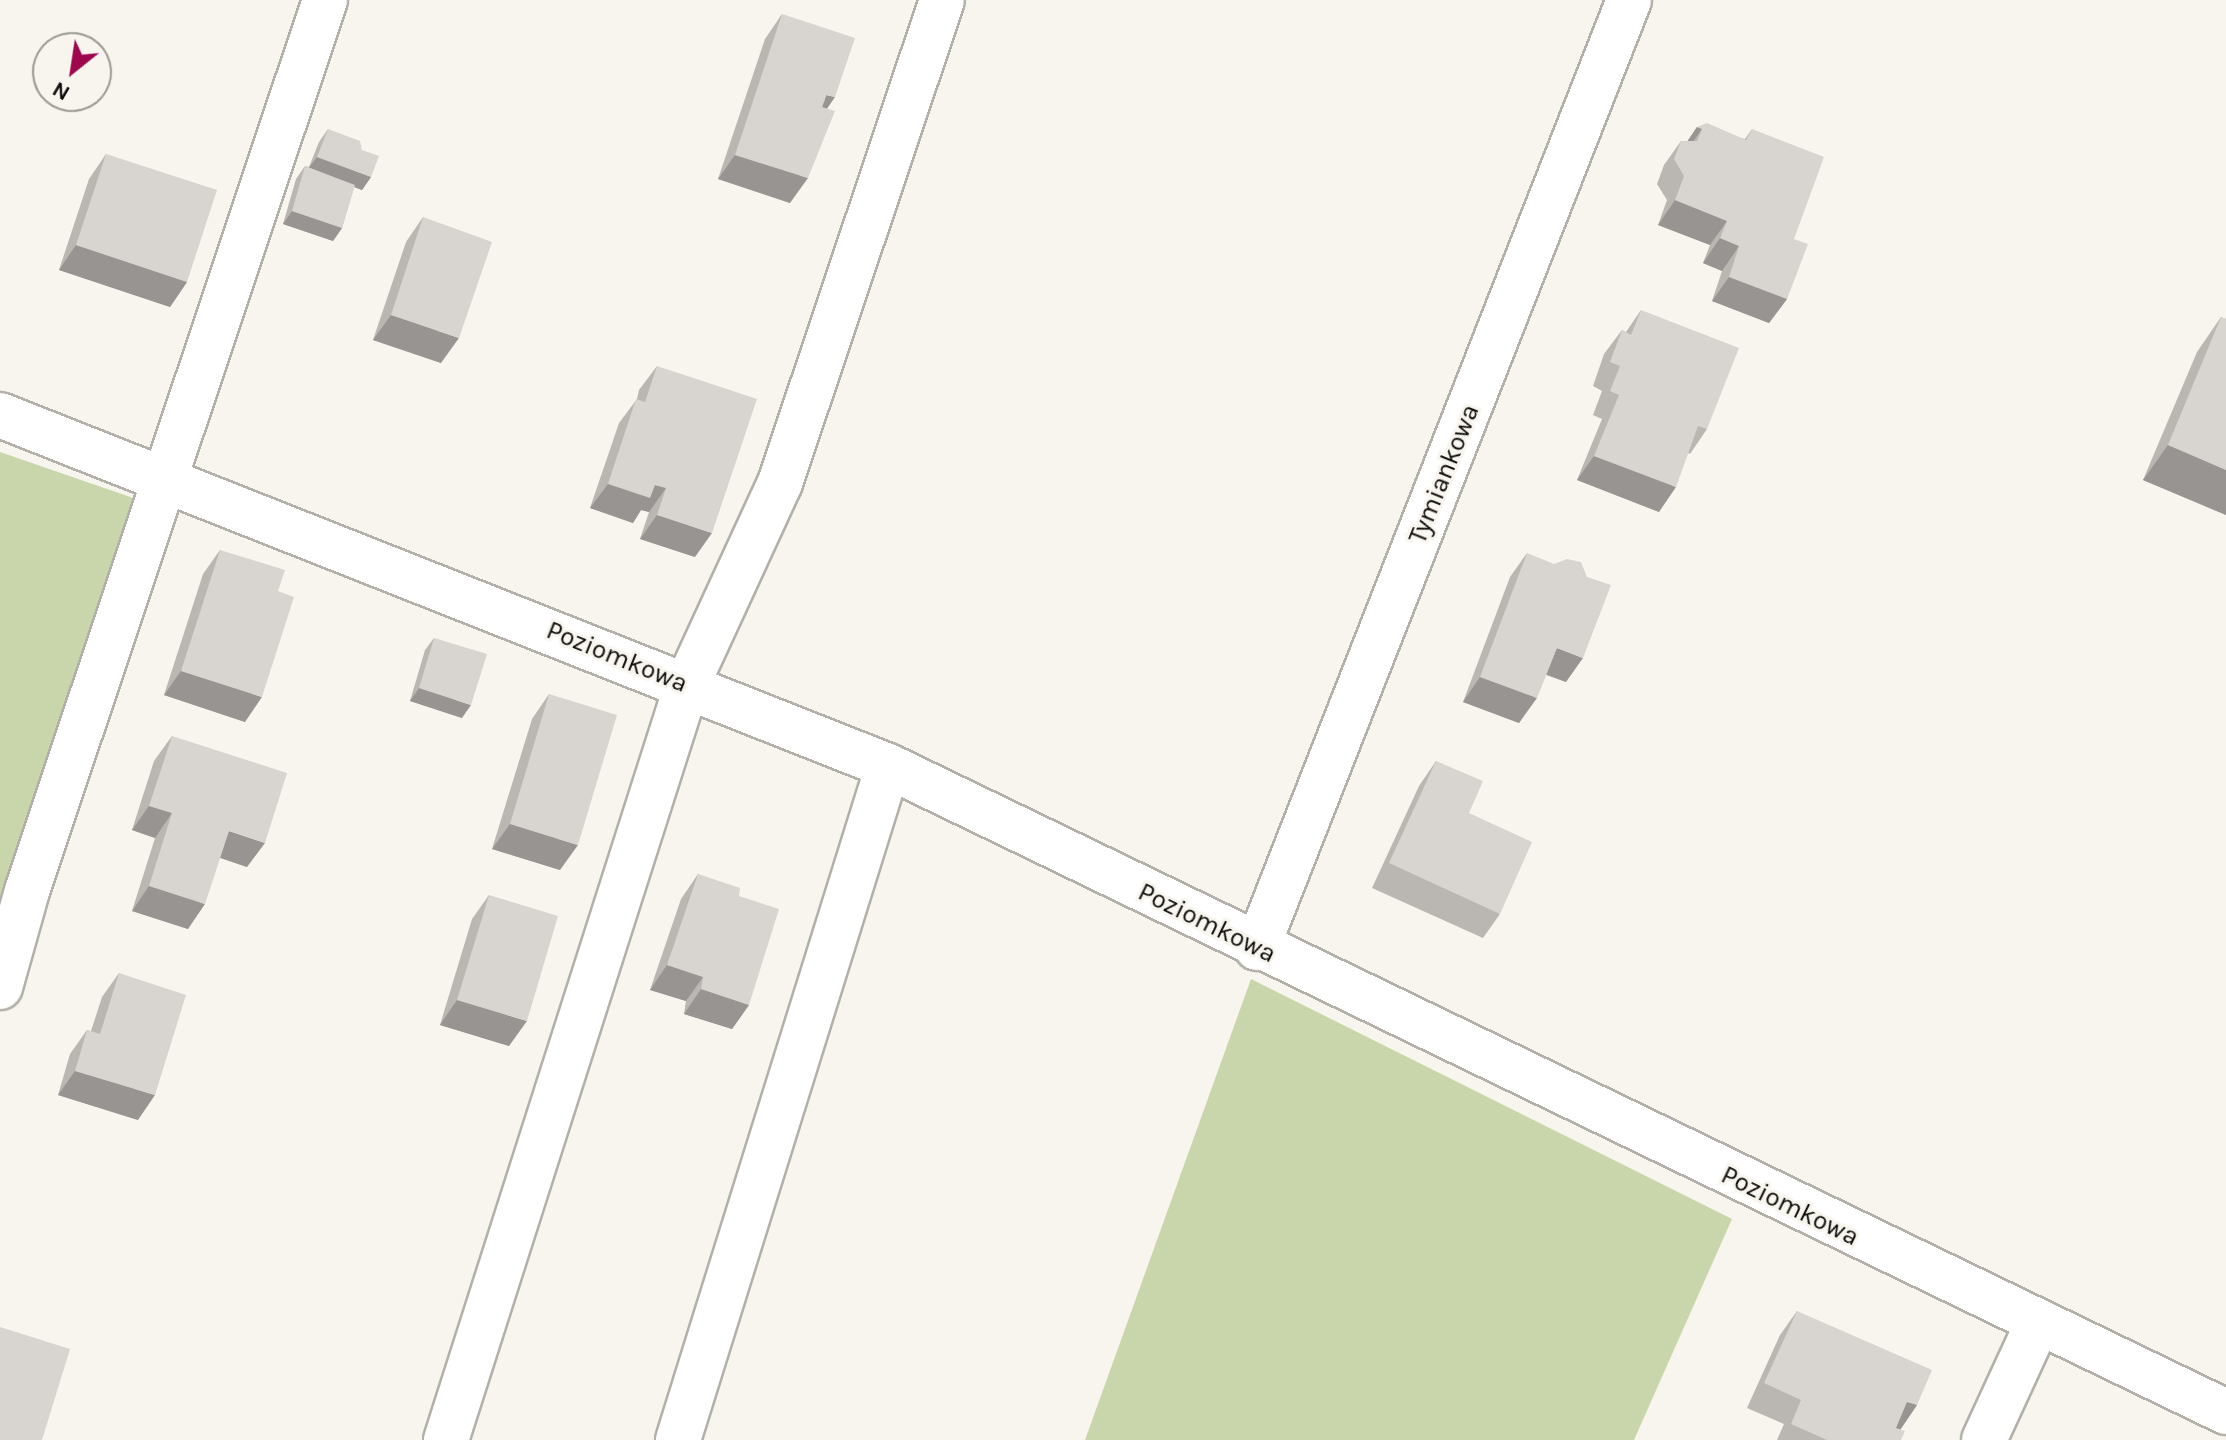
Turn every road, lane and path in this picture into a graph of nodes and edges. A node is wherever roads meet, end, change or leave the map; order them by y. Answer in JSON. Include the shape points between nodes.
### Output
{"nodes":[{"id":1,"x":325,"y":0,"type":"edge"},
{"id":2,"x":942,"y":0,"type":"edge"},
{"id":3,"x":1629,"y":0,"type":"edge"},
{"id":4,"x":0,"y":415,"type":"edge"},
{"id":5,"x":169,"y":479,"type":"junction"},
{"id":6,"x":687,"y":685,"type":"junction"},
{"id":7,"x":888,"y":766,"type":"junction"},
{"id":8,"x":1257,"y":948,"type":"junction"},
{"id":9,"x":0,"y":987,"type":"edge"},
{"id":10,"x":2037,"y":1325,"type":"junction"},
{"id":11,"x":2226,"y":1412,"type":"edge"},
{"id":12,"x":446,"y":1440,"type":"edge"},
{"id":13,"x":678,"y":1440,"type":"edge"},
{"id":14,"x":1984,"y":1440,"type":"edge"}],
"edges":[{"from":1,"to":5,"type":"street"},
{"from":2,"to":6,"type":"street","via":[[780,483]]},
{"from":3,"to":8,"type":"street","name":"Tymiankowa"},
{"from":4,"to":5,"type":"street","name":"Poziomkowa"},
{"from":5,"to":6,"type":"street","name":"Poziomkowa"},
{"from":5,"to":9,"type":"street","via":[[27,891]]},
{"from":6,"to":7,"type":"street","name":"Poziomkowa"},
{"from":6,"to":12,"type":"street"},
{"from":7,"to":8,"type":"street","name":"Poziomkowa"},
{"from":7,"to":13,"type":"street"},
{"from":8,"to":10,"type":"street","name":"Poziomkowa"},
{"from":10,"to":11,"type":"street","name":"Poziomkowa"},
{"from":10,"to":14,"type":"street"}]}
